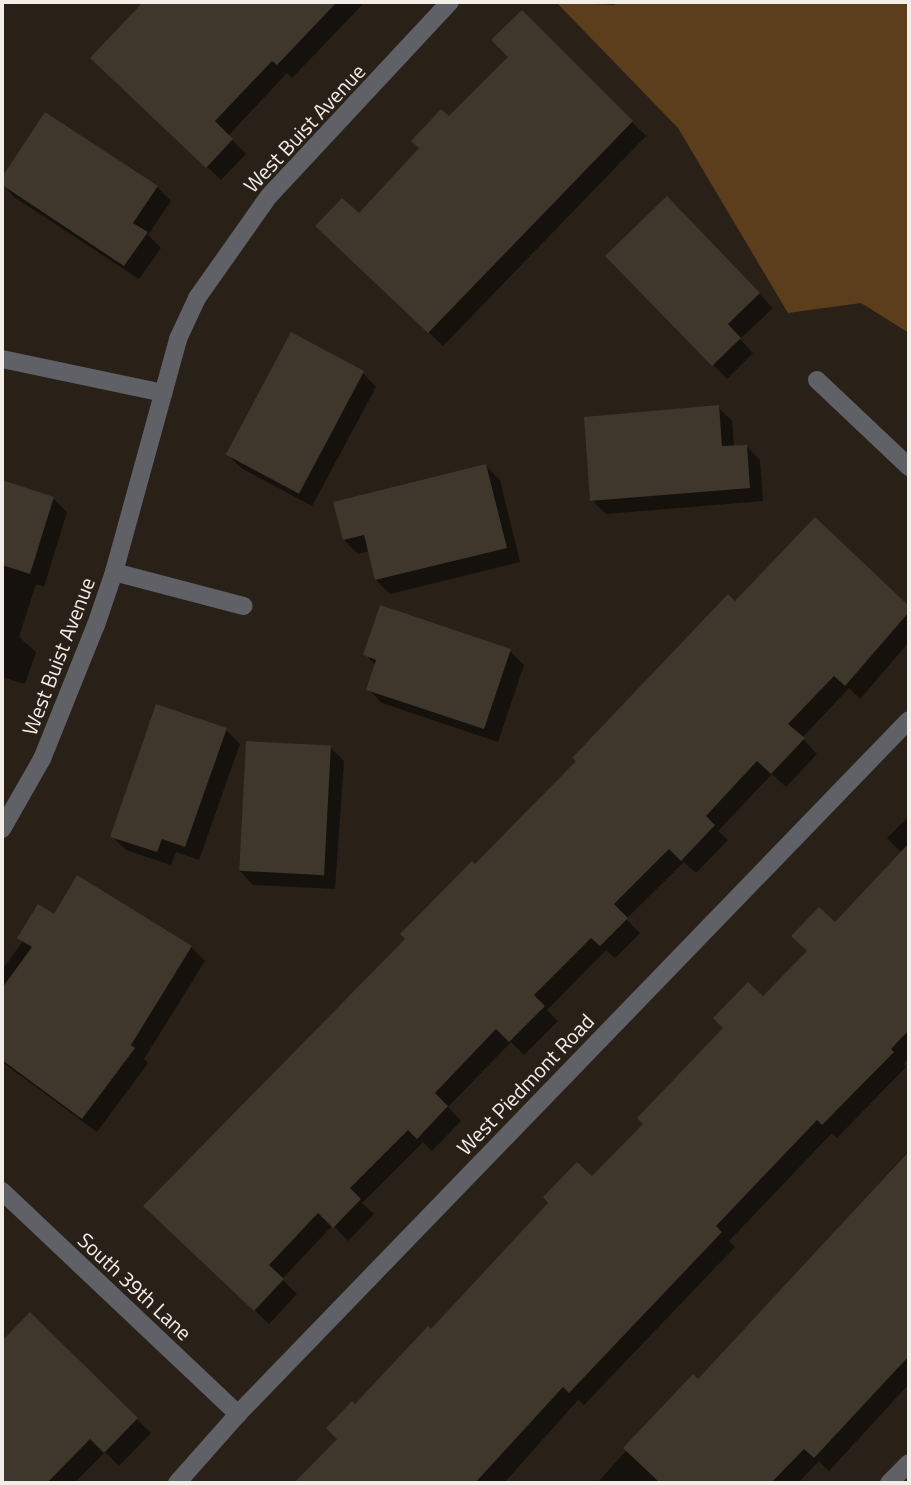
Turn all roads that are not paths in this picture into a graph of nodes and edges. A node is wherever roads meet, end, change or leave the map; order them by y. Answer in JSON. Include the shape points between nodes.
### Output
{"nodes":[{"id":1,"x":450,"y":2,"type":"edge"},
{"id":2,"x":2,"y":359,"type":"edge"},
{"id":3,"x":817,"y":380,"type":"dead end"},
{"id":4,"x":163,"y":393,"type":"junction"},
{"id":5,"x":909,"y":467,"type":"edge"},
{"id":6,"x":114,"y":572,"type":"junction"},
{"id":7,"x":244,"y":606,"type":"dead end"},
{"id":8,"x":909,"y":720,"type":"edge"},
{"id":9,"x":2,"y":829,"type":"edge"},
{"id":10,"x":2,"y":1191,"type":"edge"},
{"id":11,"x":238,"y":1415,"type":"junction"},
{"id":12,"x":909,"y":1462,"type":"edge"},
{"id":13,"x":177,"y":1483,"type":"edge"},
{"id":14,"x":889,"y":1483,"type":"edge"}],
"edges":[{"from":1,"to":4,"type":"street","name":"West Buist Avenue","via":[[269,195],[197,298],[178,339]]},
{"from":2,"to":4,"type":"street"},
{"from":3,"to":5,"type":"street"},
{"from":4,"to":6,"type":"street","name":"West Buist Avenue"},
{"from":6,"to":7,"type":"street","name":"West Buist Avenue"},
{"from":6,"to":9,"type":"street","name":"West Buist Avenue","via":[[42,759]]},
{"from":8,"to":11,"type":"street","name":"West Piedmont Road"},
{"from":10,"to":11,"type":"street","name":"South 39th Lane"},
{"from":11,"to":13,"type":"street","name":"West Piedmont Road"},
{"from":12,"to":14,"type":"street"}]}
